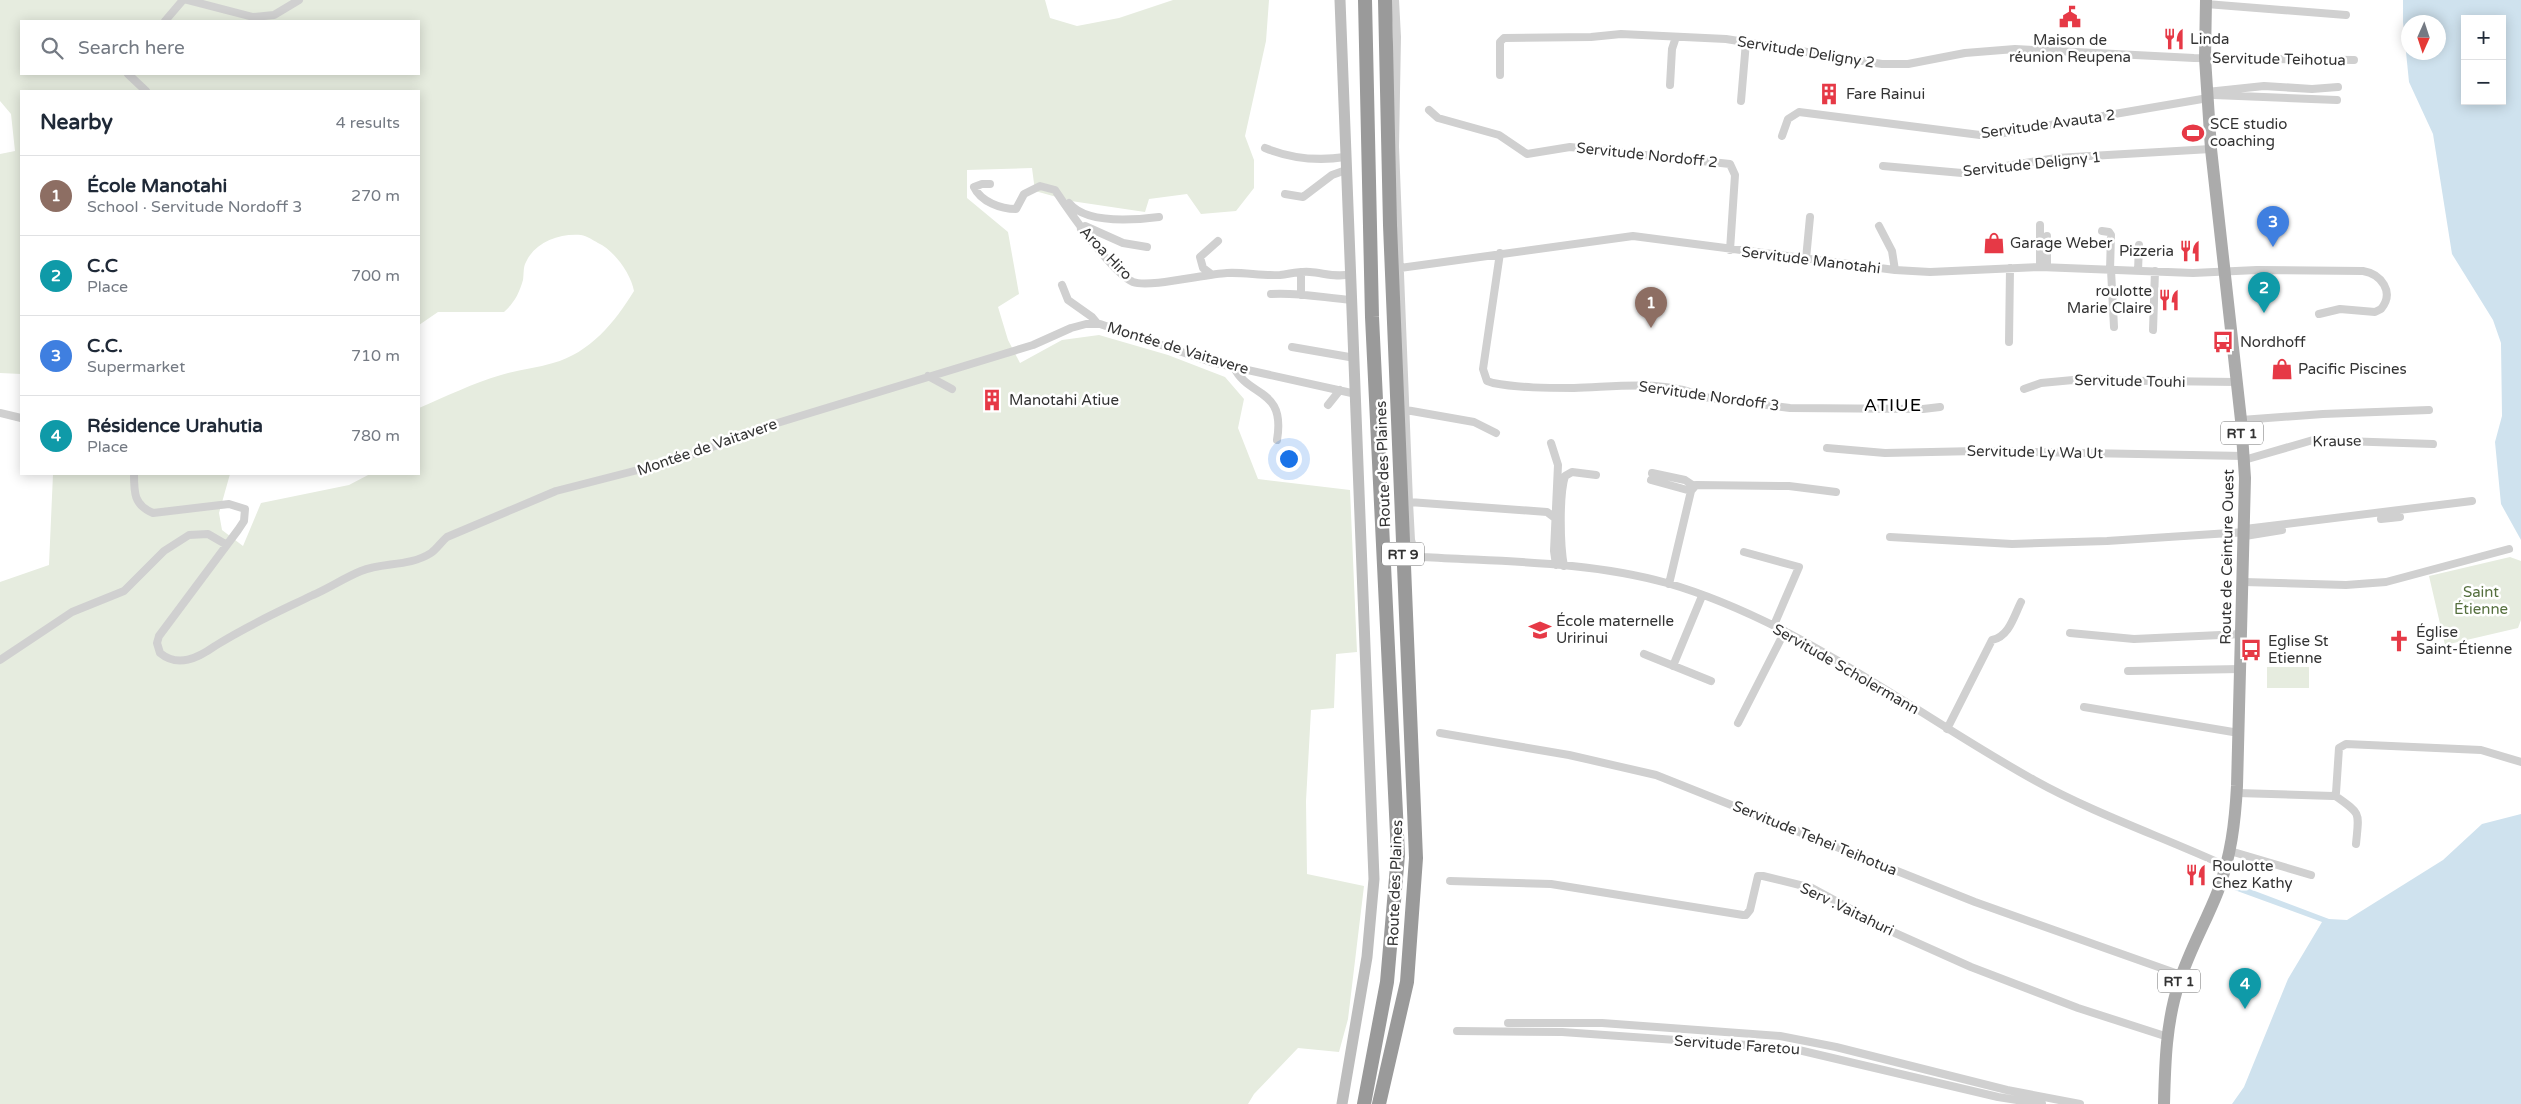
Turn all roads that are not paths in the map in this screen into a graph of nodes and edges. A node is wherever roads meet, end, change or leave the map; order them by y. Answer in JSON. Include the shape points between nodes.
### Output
{"nodes":[{"id":1,"x":185,"y":0,"type":"edge"},
{"id":2,"x":299,"y":0,"type":"edge"},
{"id":3,"x":1340,"y":0,"type":"edge"},
{"id":4,"x":1365,"y":0,"type":"edge"},
{"id":5,"x":1384,"y":0,"type":"edge"},
{"id":6,"x":1395,"y":0,"type":"edge"},
{"id":7,"x":2206,"y":2,"type":"edge"},
{"id":8,"x":2346,"y":15,"type":"dead end"},
{"id":9,"x":166,"y":20,"type":"edge"},
{"id":10,"x":1676,"y":37,"type":"junction"},
{"id":11,"x":1746,"y":42,"type":"junction"},
{"id":12,"x":2205,"y":58,"type":"junction"},
{"id":13,"x":2354,"y":60,"type":"dead end"},
{"id":14,"x":129,"y":75,"type":"edge"},
{"id":15,"x":1500,"y":75,"type":"dead end"},
{"id":16,"x":1670,"y":85,"type":"dead end"},
{"id":17,"x":2338,"y":86,"type":"dead end"},
{"id":18,"x":145,"y":90,"type":"edge"},
{"id":19,"x":2207,"y":95,"type":"junction"},
{"id":20,"x":2338,"y":100,"type":"dead end"},
{"id":21,"x":1741,"y":101,"type":"dead end"},
{"id":22,"x":1429,"y":110,"type":"dead end"},
{"id":23,"x":1782,"y":136,"type":"dead end"},
{"id":24,"x":1266,"y":148,"type":"dead end"},
{"id":25,"x":2212,"y":148,"type":"junction"},
{"id":26,"x":1345,"y":157,"type":"junction"},
{"id":27,"x":1883,"y":166,"type":"dead end"},
{"id":28,"x":1346,"y":170,"type":"junction"},
{"id":29,"x":990,"y":184,"type":"dead end"},
{"id":30,"x":1040,"y":186,"type":"junction"},
{"id":31,"x":1285,"y":194,"type":"dead end"},
{"id":32,"x":1159,"y":217,"type":"dead end"},
{"id":33,"x":1810,"y":217,"type":"dead end"},
{"id":34,"x":2040,"y":224,"type":"dead end"},
{"id":35,"x":1879,"y":226,"type":"dead end"},
{"id":36,"x":1081,"y":229,"type":"junction"},
{"id":37,"x":2102,"y":231,"type":"dead end"},
{"id":38,"x":2047,"y":236,"type":"dead end"},
{"id":39,"x":1218,"y":241,"type":"dead end"},
{"id":40,"x":2139,"y":245,"type":"dead end"},
{"id":41,"x":1147,"y":247,"type":"dead end"},
{"id":42,"x":1730,"y":250,"type":"junction"},
{"id":43,"x":1500,"y":253,"type":"junction"},
{"id":44,"x":1806,"y":259,"type":"junction"},
{"id":45,"x":2044,"y":267,"type":"junction"},
{"id":46,"x":1400,"y":268,"type":"junction"},
{"id":47,"x":2010,"y":268,"type":"junction"},
{"id":48,"x":1895,"y":270,"type":"junction"},
{"id":49,"x":2111,"y":270,"type":"junction"},
{"id":50,"x":2138,"y":271,"type":"junction"},
{"id":51,"x":1301,"y":272,"type":"junction"},
{"id":52,"x":2155,"y":272,"type":"junction"},
{"id":53,"x":2225,"y":273,"type":"junction"},
{"id":54,"x":1210,"y":274,"type":"junction"},
{"id":55,"x":1351,"y":274,"type":"junction"},
{"id":56,"x":1062,"y":285,"type":"dead end"},
{"id":57,"x":1271,"y":294,"type":"dead end"},
{"id":58,"x":1301,"y":295,"type":"junction"},
{"id":59,"x":1352,"y":300,"type":"junction"},
{"id":60,"x":2320,"y":314,"type":"dead end"},
{"id":61,"x":1097,"y":324,"type":"junction"},
{"id":62,"x":2114,"y":326,"type":"dead end"},
{"id":63,"x":2153,"y":330,"type":"dead end"},
{"id":64,"x":2009,"y":342,"type":"dead end"},
{"id":65,"x":1292,"y":347,"type":"dead end"},
{"id":66,"x":1355,"y":358,"type":"junction"},
{"id":67,"x":1234,"y":367,"type":"junction"},
{"id":68,"x":928,"y":376,"type":"junction"},
{"id":69,"x":2237,"y":382,"type":"junction"},
{"id":70,"x":952,"y":389,"type":"dead end"},
{"id":71,"x":2024,"y":389,"type":"dead end"},
{"id":72,"x":1340,"y":390,"type":"junction"},
{"id":73,"x":1356,"y":394,"type":"junction"},
{"id":74,"x":1328,"y":405,"type":"dead end"},
{"id":75,"x":1940,"y":407,"type":"dead end"},
{"id":76,"x":1406,"y":410,"type":"junction"},
{"id":77,"x":2429,"y":410,"type":"dead end"},
{"id":78,"x":0,"y":413,"type":"edge"},
{"id":79,"x":20,"y":418,"type":"edge"},
{"id":80,"x":2241,"y":420,"type":"junction"},
{"id":81,"x":1496,"y":433,"type":"dead end"},
{"id":82,"x":1277,"y":440,"type":"dead end"},
{"id":83,"x":1551,"y":443,"type":"dead end"},
{"id":84,"x":2433,"y":444,"type":"dead end"},
{"id":85,"x":1827,"y":448,"type":"dead end"},
{"id":86,"x":2244,"y":458,"type":"junction"},
{"id":87,"x":134,"y":475,"type":"edge"},
{"id":88,"x":1596,"y":475,"type":"dead end"},
{"id":89,"x":1651,"y":477,"type":"dead end"},
{"id":90,"x":1692,"y":489,"type":"junction"},
{"id":91,"x":1836,"y":492,"type":"dead end"},
{"id":92,"x":2472,"y":501,"type":"dead end"},
{"id":93,"x":1409,"y":502,"type":"junction"},
{"id":94,"x":2400,"y":517,"type":"dead end"},
{"id":95,"x":1555,"y":518,"type":"junction"},
{"id":96,"x":2245,"y":532,"type":"junction"},
{"id":97,"x":1890,"y":537,"type":"dead end"},
{"id":98,"x":227,"y":545,"type":"junction"},
{"id":99,"x":2509,"y":549,"type":"dead end"},
{"id":100,"x":1744,"y":552,"type":"dead end"},
{"id":101,"x":1556,"y":565,"type":"junction"},
{"id":102,"x":1564,"y":566,"type":"junction"},
{"id":103,"x":2244,"y":582,"type":"junction"},
{"id":104,"x":1669,"y":584,"type":"junction"},
{"id":105,"x":1702,"y":596,"type":"junction"},
{"id":106,"x":2021,"y":602,"type":"dead end"},
{"id":107,"x":1774,"y":625,"type":"junction"},
{"id":108,"x":1785,"y":631,"type":"junction"},
{"id":109,"x":2070,"y":633,"type":"dead end"},
{"id":110,"x":2242,"y":634,"type":"junction"},
{"id":111,"x":1644,"y":654,"type":"dead end"},
{"id":112,"x":0,"y":660,"type":"edge"},
{"id":113,"x":1673,"y":666,"type":"junction"},
{"id":114,"x":2241,"y":669,"type":"junction"},
{"id":115,"x":2128,"y":671,"type":"dead end"},
{"id":116,"x":1711,"y":680,"type":"dead end"},
{"id":117,"x":2084,"y":707,"type":"dead end"},
{"id":118,"x":1738,"y":723,"type":"dead end"},
{"id":119,"x":1947,"y":729,"type":"junction"},
{"id":120,"x":1440,"y":732,"type":"dead end"},
{"id":121,"x":2239,"y":733,"type":"junction"},
{"id":122,"x":2521,"y":762,"type":"edge"},
{"id":123,"x":2237,"y":793,"type":"junction"},
{"id":124,"x":2334,"y":795,"type":"junction"},
{"id":125,"x":2356,"y":844,"type":"dead end"},
{"id":126,"x":2230,"y":851,"type":"junction"},
{"id":127,"x":2226,"y":866,"type":"junction"},
{"id":128,"x":2312,"y":875,"type":"dead end"},
{"id":129,"x":1450,"y":881,"type":"dead end"},
{"id":130,"x":2181,"y":975,"type":"junction"},
{"id":131,"x":1508,"y":1023,"type":"dead end"},
{"id":132,"x":1457,"y":1031,"type":"dead end"},
{"id":133,"x":2168,"y":1037,"type":"junction"},
{"id":134,"x":1342,"y":1104,"type":"edge"},
{"id":135,"x":1364,"y":1104,"type":"edge"},
{"id":136,"x":1379,"y":1104,"type":"edge"},
{"id":137,"x":2042,"y":1104,"type":"edge"},
{"id":138,"x":2080,"y":1104,"type":"edge"},
{"id":139,"x":2164,"y":1104,"type":"edge"}],
"edges":[{"from":1,"to":2,"type":"street","via":[[253,16],[274,15]]},
{"from":1,"to":9,"type":"street"},
{"from":3,"to":26,"type":"main road","name":"Route des Plaines"},
{"from":4,"to":135,"type":"highway","name":"Route des Plaines","number":"RT 9","via":[[1372,317],[1398,855],[1387,982]]},
{"from":5,"to":136,"type":"highway","name":"Route des Plaines","number":"RT 9","via":[[1416,858],[1407,982]]},
{"from":6,"to":46,"type":"street","via":[[1395,147]]},
{"from":7,"to":8,"type":"street"},
{"from":7,"to":12,"type":"main road","name":"Route de Ceinture Ouest","number":"RT 1"},
{"from":10,"to":11,"type":"street","name":"Servitude Deligny 2"},
{"from":10,"to":15,"type":"street","name":"Servitude Deligny 2","via":[[1621,34],[1504,38],[1500,42]]},
{"from":10,"to":16,"type":"street"},
{"from":11,"to":12,"type":"street","name":"Servitude Deligny 2","via":[[1882,64],[1908,64],[1965,53],[2015,49]]},
{"from":11,"to":21,"type":"street"},
{"from":12,"to":13,"type":"street","name":"Servitude Teihotua"},
{"from":12,"to":19,"type":"main road","name":"Route de Ceinture Ouest","number":"RT 1"},
{"from":14,"to":18,"type":"street"},
{"from":17,"to":19,"type":"street","via":[[2312,89],[2264,86]]},
{"from":19,"to":20,"type":"street"},
{"from":19,"to":23,"type":"street","name":"Servitude Avauta 2","via":[[1980,135],[1799,112],[1788,119]]},
{"from":19,"to":25,"type":"main road","name":"Route de Ceinture Ouest","number":"RT 1"},
{"from":22,"to":42,"type":"street","name":"Servitude Nordoff 2","via":[[1438,118],[1499,135],[1527,154],[1570,147],[1730,164],[1735,175]]},
{"from":24,"to":26,"type":"street","via":[[1288,156]]},
{"from":25,"to":27,"type":"street","name":"Servitude Deligny 1","via":[[2056,158],[1962,173]]},
{"from":25,"to":53,"type":"main road","name":"Route de Ceinture Ouest","number":"RT 1"},
{"from":26,"to":28,"type":"main road","name":"Route des Plaines"},
{"from":28,"to":31,"type":"street","via":[[1332,175],[1303,197]]},
{"from":28,"to":55,"type":"main road","name":"Route des Plaines"},
{"from":29,"to":30,"type":"street","via":[[974,187],[1003,209],[1016,209],[1024,194]]},
{"from":30,"to":32,"type":"street","via":[[1053,183],[1076,211],[1120,220]]},
{"from":30,"to":36,"type":"street","name":"Aroa Hiro","via":[[1056,190]]},
{"from":33,"to":44,"type":"street"},
{"from":34,"to":45,"type":"street"},
{"from":35,"to":48,"type":"street","via":[[1892,250]]},
{"from":36,"to":41,"type":"street","via":[[1085,226],[1124,243]]},
{"from":36,"to":54,"type":"street","name":"Aroa Hiro","via":[[1125,278],[1135,283],[1160,284]]},
{"from":37,"to":49,"type":"street","via":[[2111,235]]},
{"from":38,"to":45,"type":"street"},
{"from":39,"to":54,"type":"street","via":[[1200,257],[1200,263]]},
{"from":40,"to":50,"type":"street"},
{"from":42,"to":43,"type":"street","name":"Servitude Manotahi","via":[[1633,236]]},
{"from":42,"to":44,"type":"street","name":"Servitude Manotahi"},
{"from":43,"to":46,"type":"street","name":"Servitude Manotahi"},
{"from":43,"to":75,"type":"street","name":"Servitude Nordoff 3","via":[[1483,369],[1488,381],[1493,383],[1545,387],[1646,386],[1790,408]]},
{"from":44,"to":48,"type":"street","name":"Servitude Manotahi"},
{"from":45,"to":47,"type":"street","name":"Servitude Manotahi"},
{"from":45,"to":49,"type":"street","name":"Servitude Manotahi"},
{"from":46,"to":76,"type":"street"},
{"from":47,"to":48,"type":"street","name":"Servitude Manotahi","via":[[1930,272]]},
{"from":47,"to":64,"type":"street"},
{"from":49,"to":50,"type":"street","name":"Servitude Manotahi"},
{"from":49,"to":62,"type":"street"},
{"from":50,"to":52,"type":"street","name":"Servitude Manotahi"},
{"from":51,"to":54,"type":"street","name":"Aroa Hiro","via":[[1279,275]]},
{"from":51,"to":55,"type":"street","name":"Aroa Hiro","via":[[1338,277]]},
{"from":51,"to":58,"type":"street"},
{"from":52,"to":53,"type":"street","name":"Servitude Manotahi"},
{"from":52,"to":63,"type":"street"},
{"from":53,"to":60,"type":"street","name":"Servitude Manotahi","via":[[2347,271],[2376,274],[2385,287],[2386,304],[2381,310],[2340,309]]},
{"from":53,"to":69,"type":"main road","name":"Route de Ceinture Ouest","number":"RT 1"},
{"from":55,"to":59,"type":"main road","name":"Route des Plaines"},
{"from":56,"to":61,"type":"street","via":[[1068,300]]},
{"from":57,"to":58,"type":"street"},
{"from":58,"to":59,"type":"street"},
{"from":59,"to":66,"type":"main road","name":"Route des Plaines"},
{"from":61,"to":67,"type":"street","name":"Montée de Vaitavere"},
{"from":61,"to":68,"type":"street","name":"Montée de Vaitavere","via":[[1086,324],[1033,345]]},
{"from":65,"to":66,"type":"street"},
{"from":66,"to":73,"type":"main road","name":"Route des Plaines"},
{"from":67,"to":72,"type":"street","name":"Montée de Vaitavere"},
{"from":67,"to":82,"type":"street","via":[[1239,377],[1272,402],[1277,417]]},
{"from":68,"to":70,"type":"street"},
{"from":68,"to":98,"type":"street","name":"Montée de Vaitavere","via":[[774,424],[701,453],[556,491],[447,537],[434,551],[420,559],[363,570],[249,624],[188,661],[173,660],[160,653],[157,639],[164,626]]},
{"from":69,"to":71,"type":"street","name":"Servitude Touhi","via":[[2073,380],[2041,383]]},
{"from":69,"to":80,"type":"main road","name":"Route de Ceinture Ouest","number":"RT 1"},
{"from":72,"to":73,"type":"street","name":"Montée de Vaitavere"},
{"from":72,"to":74,"type":"street"},
{"from":73,"to":134,"type":"main road","name":"Route des Plaines","via":[[1374,879],[1367,957]]},
{"from":76,"to":81,"type":"street","via":[[1474,422]]},
{"from":76,"to":93,"type":"street"},
{"from":77,"to":80,"type":"street"},
{"from":78,"to":79,"type":"street"},
{"from":80,"to":86,"type":"main road","name":"Route de Ceinture Ouest","number":"RT 1"},
{"from":83,"to":95,"type":"street","via":[[1558,465]]},
{"from":84,"to":86,"type":"street","name":"Krause","via":[[2313,440]]},
{"from":85,"to":86,"type":"street","name":"Servitude Ly Wa Ut","via":[[1885,453],[1977,451]]},
{"from":86,"to":96,"type":"main road","name":"Route de Ceinture Ouest","number":"RT 1"},
{"from":87,"to":98,"type":"street","name":"Montée de Vaitavere","via":[[134,496],[143,509],[153,513],[228,504],[245,509],[244,521]]},
{"from":88,"to":102,"type":"street","via":[[1572,472],[1564,476]]},
{"from":89,"to":90,"type":"street","via":[[1685,480]]},
{"from":90,"to":91,"type":"street","via":[[1788,486]]},
{"from":90,"to":104,"type":"street"},
{"from":92,"to":96,"type":"street"},
{"from":93,"to":95,"type":"street","via":[[1548,512]]},
{"from":93,"to":101,"type":"street","name":"Servitude Scholermann","via":[[1411,540],[1415,553],[1423,557]]},
{"from":94,"to":96,"type":"street"},
{"from":95,"to":101,"type":"street"},
{"from":96,"to":97,"type":"street","via":[[2021,543]]},
{"from":96,"to":103,"type":"main road","name":"Route de Ceinture Ouest","number":"RT 1"},
{"from":98,"to":112,"type":"street","via":[[208,534],[189,535],[164,551],[127,589],[72,612]]},
{"from":99,"to":103,"type":"street","via":[[2386,582],[2346,585]]},
{"from":100,"to":107,"type":"street","via":[[1799,567]]},
{"from":101,"to":102,"type":"street","name":"Servitude Scholermann"},
{"from":102,"to":104,"type":"street","name":"Servitude Scholermann","via":[[1614,572]]},
{"from":103,"to":110,"type":"main road","name":"Route de Ceinture Ouest","number":"RT 1"},
{"from":104,"to":105,"type":"street","name":"Servitude Scholermann"},
{"from":105,"to":107,"type":"street","name":"Servitude Scholermann"},
{"from":105,"to":113,"type":"street"},
{"from":106,"to":119,"type":"street","via":[[2006,632],[1998,640],[1992,640]]},
{"from":107,"to":108,"type":"street","name":"Servitude Scholermann"},
{"from":108,"to":118,"type":"street"},
{"from":108,"to":119,"type":"street","name":"Servitude Scholermann"},
{"from":109,"to":110,"type":"street","via":[[2134,639]]},
{"from":110,"to":114,"type":"main road","name":"Route de Ceinture Ouest","number":"RT 1"},
{"from":111,"to":113,"type":"street"},
{"from":113,"to":116,"type":"street"},
{"from":114,"to":115,"type":"street"},
{"from":114,"to":121,"type":"main road","name":"Route de Ceinture Ouest","number":"RT 1"},
{"from":117,"to":121,"type":"street"},
{"from":119,"to":127,"type":"street","name":"Servitude Scholermann","via":[[2074,801]]},
{"from":120,"to":130,"type":"street","name":"Servitude Tehei Teihotua","via":[[1656,775],[1975,902]]},
{"from":121,"to":123,"type":"main road","name":"Route de Ceinture Ouest","number":"RT 1"},
{"from":122,"to":124,"type":"street","via":[[2480,750],[2346,744],[2339,748]]},
{"from":123,"to":124,"type":"street"},
{"from":123,"to":126,"type":"main road","name":"Route de Ceinture Ouest","number":"RT 1","via":[[2236,823]]},
{"from":124,"to":125,"type":"street","via":[[2359,815]]},
{"from":126,"to":127,"type":"main road","name":"Route de Ceinture Ouest","number":"RT 1"},
{"from":126,"to":128,"type":"street"},
{"from":127,"to":130,"type":"main road","name":"Route de Ceinture Ouest","number":"RT 1"},
{"from":129,"to":133,"type":"street","name":"Serv .Vaitahuri","via":[[1551,884],[1746,915],[1758,876],[1763,876],[1812,888],[1971,967],[2078,1008]]},
{"from":130,"to":133,"type":"main road","name":"Route de Ceinture Ouest","number":"RT 1"},
{"from":131,"to":138,"type":"street","name":"Servitude Faretou","via":[[1602,1023],[1780,1036],[2014,1092]]},
{"from":132,"to":137,"type":"street","name":"Servitude Faretou","via":[[1562,1032],[1790,1048]]},
{"from":133,"to":139,"type":"main road","name":"Route de Ceinture Ouest","number":"RT 1"}]}
